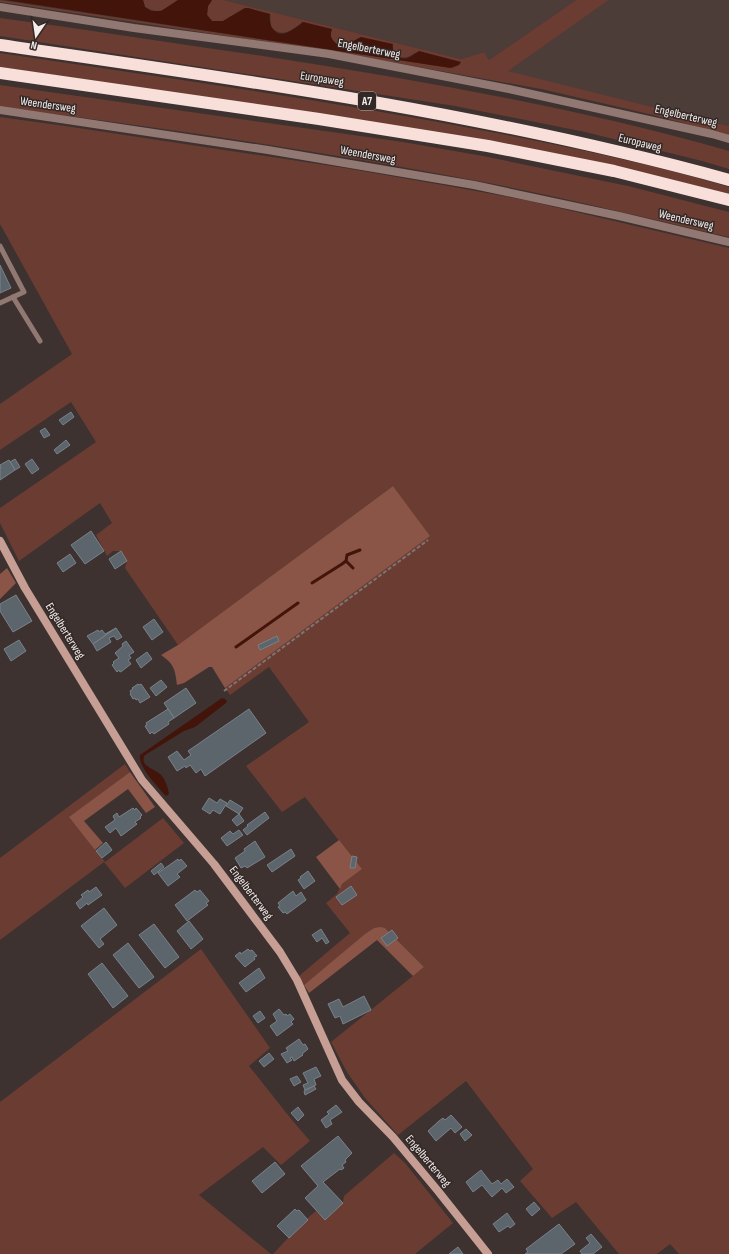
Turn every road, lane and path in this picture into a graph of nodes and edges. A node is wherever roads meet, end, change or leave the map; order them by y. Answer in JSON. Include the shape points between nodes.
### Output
{"nodes":[{"id":1,"x":0,"y":8,"type":"edge"},
{"id":2,"x":0,"y":45,"type":"edge"},
{"id":3,"x":0,"y":73,"type":"edge"},
{"id":4,"x":0,"y":110,"type":"edge"},
{"id":5,"x":729,"y":139,"type":"edge"},
{"id":6,"x":729,"y":180,"type":"edge"},
{"id":7,"x":729,"y":200,"type":"edge"},
{"id":8,"x":729,"y":242,"type":"edge"},
{"id":9,"x":0,"y":246,"type":"edge"},
{"id":10,"x":13,"y":297,"type":"junction"},
{"id":11,"x":0,"y":303,"type":"edge"},
{"id":12,"x":40,"y":341,"type":"dead end"},
{"id":13,"x":428,"y":540,"type":"dead end"},
{"id":14,"x":0,"y":541,"type":"edge"},
{"id":15,"x":224,"y":691,"type":"dead end"},
{"id":16,"x":488,"y":1254,"type":"edge"}],
"edges":[{"from":1,"to":5,"type":"street","name":"Engelberterweg","via":[[329,54],[509,89]]},
{"from":2,"to":6,"type":"highway","name":"Europaweg","number":"A7","via":[[245,81],[480,121],[571,140]]},
{"from":3,"to":7,"type":"highway","number":"A7","via":[[481,144],[614,171]]},
{"from":4,"to":8,"type":"street","name":"Weendersweg","via":[[268,150],[474,185]]},
{"from":9,"to":10,"type":"lane","via":[[24,292]]},
{"from":10,"to":11,"type":"lane"},
{"from":10,"to":12,"type":"lane"},
{"from":13,"to":15,"type":"path"},
{"from":14,"to":16,"type":"street","name":"Engelberterweg","via":[[25,588],[142,780],[214,864],[280,952],[297,980],[342,1080],[359,1102],[393,1137]]}]}
